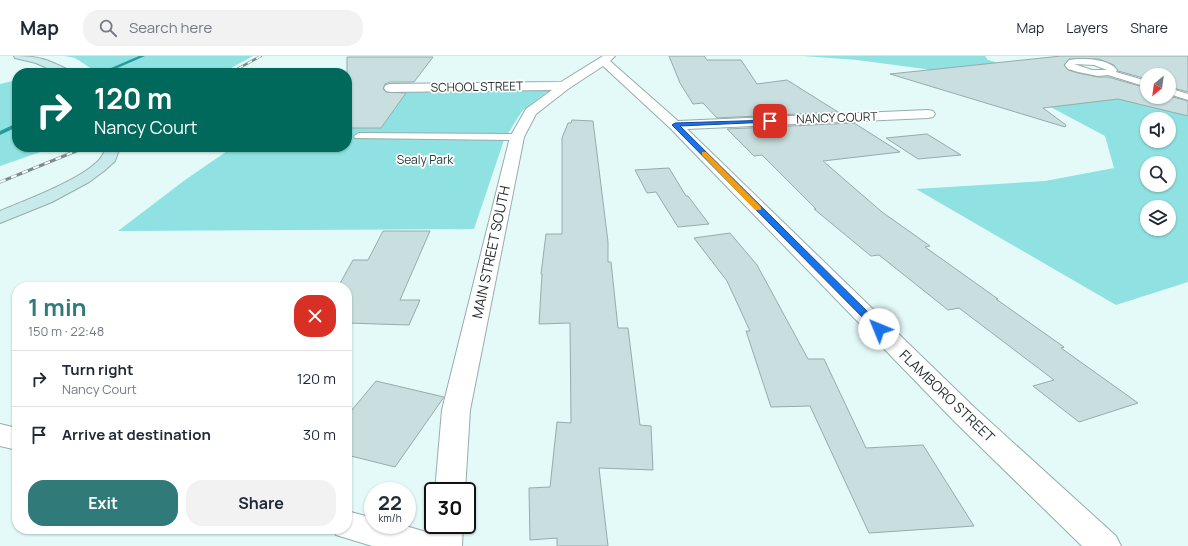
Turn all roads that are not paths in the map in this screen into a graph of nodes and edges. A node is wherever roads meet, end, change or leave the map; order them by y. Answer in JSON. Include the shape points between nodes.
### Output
{"nodes":[{"id":1,"x":19,"y":56,"type":"edge"},
{"id":2,"x":607,"y":58,"type":"edge"},
{"id":3,"x":56,"y":68,"type":"edge"},
{"id":4,"x":1108,"y":72,"type":"dead end"},
{"id":5,"x":1140,"y":82,"type":"edge"},
{"id":6,"x":564,"y":86,"type":"junction"},
{"id":7,"x":390,"y":88,"type":"dead end"},
{"id":8,"x":1176,"y":93,"type":"edge"},
{"id":9,"x":1188,"y":97,"type":"edge"},
{"id":10,"x":928,"y":114,"type":"dead end"},
{"id":11,"x":675,"y":125,"type":"junction"},
{"id":12,"x":359,"y":136,"type":"dead end"},
{"id":13,"x":517,"y":137,"type":"junction"},
{"id":14,"x":112,"y":152,"type":"edge"},
{"id":15,"x":0,"y":218,"type":"edge"},
{"id":16,"x":0,"y":435,"type":"edge"},
{"id":17,"x":12,"y":438,"type":"edge"},
{"id":18,"x":451,"y":482,"type":"edge"},
{"id":19,"x":352,"y":526,"type":"edge"},
{"id":20,"x":446,"y":534,"type":"edge"},
{"id":21,"x":426,"y":546,"type":"edge"},
{"id":22,"x":445,"y":546,"type":"edge"},
{"id":23,"x":1104,"y":546,"type":"edge"}],
"edges":[{"from":1,"to":3,"type":"main road"},
{"from":2,"to":6,"type":"street","name":"MAIN STREET SOUTH"},
{"from":2,"to":11,"type":"street","name":"FLAMBORO STREET"},
{"from":4,"to":5,"type":"lane"},
{"from":6,"to":7,"type":"street","name":"SCHOOL STREET"},
{"from":6,"to":13,"type":"street","name":"MAIN STREET SOUTH","via":[[531,112]]},
{"from":8,"to":9,"type":"lane"},
{"from":10,"to":11,"type":"street","name":"NANCY COURT"},
{"from":11,"to":23,"type":"street","name":"FLAMBORO STREET","via":[[965,415]]},
{"from":12,"to":13,"type":"lane"},
{"from":13,"to":18,"type":"street","name":"MAIN STREET SOUTH","via":[[456,410]]},
{"from":14,"to":15,"type":"main road","via":[[104,164],[85,178]]},
{"from":16,"to":17,"type":"street"},
{"from":19,"to":21,"type":"street"},
{"from":20,"to":22,"type":"street"}]}
